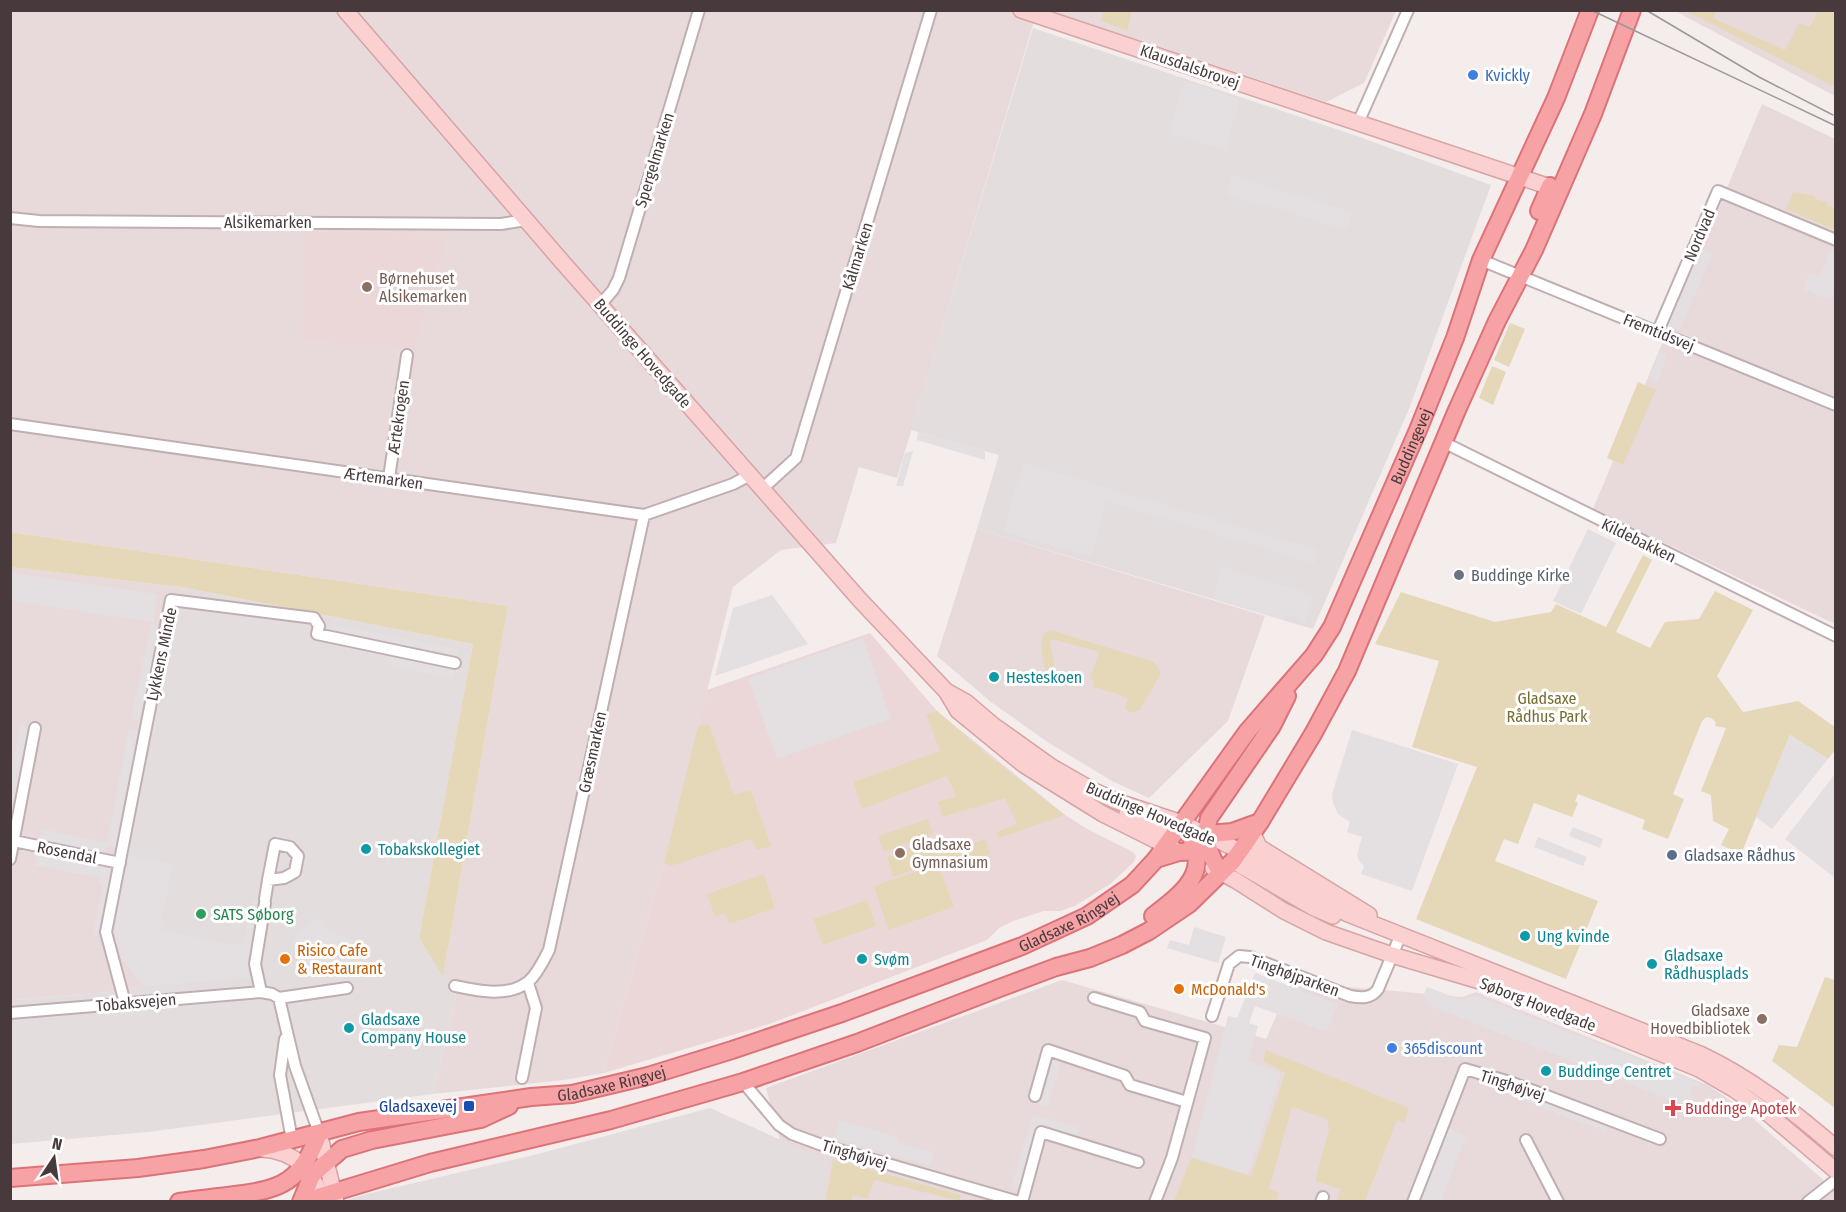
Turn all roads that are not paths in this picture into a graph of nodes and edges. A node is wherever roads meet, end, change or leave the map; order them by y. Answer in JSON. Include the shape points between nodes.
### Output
{"nodes":[{"id":1,"x":345,"y":10,"type":"edge"},
{"id":2,"x":699,"y":10,"type":"edge"},
{"id":3,"x":931,"y":10,"type":"edge"},
{"id":4,"x":1022,"y":10,"type":"edge"},
{"id":5,"x":1408,"y":10,"type":"edge"},
{"id":6,"x":1590,"y":10,"type":"edge"},
{"id":7,"x":1632,"y":10,"type":"edge"},
{"id":8,"x":1358,"y":123,"type":"junction"},
{"id":9,"x":1521,"y":176,"type":"junction"},
{"id":10,"x":1555,"y":188,"type":"junction"},
{"id":11,"x":10,"y":218,"type":"edge"},
{"id":12,"x":526,"y":220,"type":"junction"},
{"id":13,"x":1836,"y":240,"type":"edge"},
{"id":14,"x":1481,"y":260,"type":"junction"},
{"id":15,"x":1520,"y":275,"type":"junction"},
{"id":16,"x":600,"y":305,"type":"junction"},
{"id":17,"x":1658,"y":331,"type":"junction"},
{"id":18,"x":407,"y":355,"type":"dead end"},
{"id":19,"x":1836,"y":405,"type":"edge"},
{"id":20,"x":10,"y":424,"type":"edge"},
{"id":21,"x":1443,"y":442,"type":"junction"},
{"id":22,"x":750,"y":475,"type":"junction"},
{"id":23,"x":389,"y":478,"type":"junction"},
{"id":24,"x":763,"y":488,"type":"junction"},
{"id":25,"x":644,"y":515,"type":"junction"},
{"id":26,"x":1836,"y":636,"type":"edge"},
{"id":27,"x":455,"y":663,"type":"dead end"},
{"id":28,"x":1296,"y":676,"type":"junction"},
{"id":29,"x":946,"y":691,"type":"junction"},
{"id":30,"x":35,"y":728,"type":"dead end"},
{"id":31,"x":1256,"y":828,"type":"junction"},
{"id":32,"x":14,"y":841,"type":"junction"},
{"id":33,"x":1186,"y":845,"type":"junction"},
{"id":34,"x":10,"y":860,"type":"edge"},
{"id":35,"x":1232,"y":861,"type":"junction"},
{"id":36,"x":120,"y":862,"type":"junction"},
{"id":37,"x":268,"y":880,"type":"dead end"},
{"id":38,"x":1401,"y":934,"type":"junction"},
{"id":39,"x":1392,"y":955,"type":"junction"},
{"id":40,"x":1090,"y":958,"type":"junction"},
{"id":41,"x":528,"y":983,"type":"junction"},
{"id":42,"x":455,"y":986,"type":"dead end"},
{"id":43,"x":347,"y":988,"type":"dead end"},
{"id":44,"x":261,"y":992,"type":"junction"},
{"id":45,"x":1094,"y":998,"type":"dead end"},
{"id":46,"x":279,"y":999,"type":"junction"},
{"id":47,"x":125,"y":1003,"type":"junction"},
{"id":48,"x":10,"y":1013,"type":"edge"},
{"id":49,"x":1212,"y":1016,"type":"dead end"},
{"id":50,"x":286,"y":1033,"type":"junction"},
{"id":51,"x":522,"y":1078,"type":"dead end"},
{"id":52,"x":743,"y":1082,"type":"junction"},
{"id":53,"x":1735,"y":1090,"type":"junction"},
{"id":54,"x":1035,"y":1096,"type":"dead end"},
{"id":55,"x":531,"y":1097,"type":"junction"},
{"id":56,"x":1187,"y":1102,"type":"junction"},
{"id":57,"x":319,"y":1133,"type":"junction"},
{"id":58,"x":1660,"y":1139,"type":"dead end"},
{"id":59,"x":1526,"y":1140,"type":"dead end"},
{"id":60,"x":1836,"y":1148,"type":"edge"},
{"id":61,"x":1836,"y":1156,"type":"edge"},
{"id":62,"x":326,"y":1161,"type":"junction"},
{"id":63,"x":299,"y":1162,"type":"junction"},
{"id":64,"x":1138,"y":1162,"type":"dead end"},
{"id":65,"x":1836,"y":1171,"type":"edge"},
{"id":66,"x":10,"y":1178,"type":"edge"},
{"id":67,"x":1836,"y":1180,"type":"edge"},
{"id":68,"x":986,"y":1197,"type":"edge"},
{"id":69,"x":328,"y":1198,"type":"edge"},
{"id":70,"x":179,"y":1202,"type":"edge"},
{"id":71,"x":301,"y":1202,"type":"edge"},
{"id":72,"x":1020,"y":1202,"type":"edge"},
{"id":73,"x":1155,"y":1202,"type":"edge"},
{"id":74,"x":1413,"y":1202,"type":"edge"},
{"id":75,"x":1558,"y":1202,"type":"edge"},
{"id":76,"x":1808,"y":1202,"type":"edge"}],
"edges":[{"from":1,"to":12,"type":"street","name":"Buddinge Hovedgade"},
{"from":2,"to":16,"type":"street","name":"Spergelmarken","via":[[619,278]]},
{"from":3,"to":24,"type":"street","name":"Kålmarken","via":[[796,458]]},
{"from":4,"to":8,"type":"street","name":"Klausdalsbrovej"},
{"from":5,"to":8,"type":"street"},
{"from":6,"to":9,"type":"main road","name":"Buddingevej"},
{"from":7,"to":10,"type":"main road","name":"Buddingevej","via":[[1593,114]]},
{"from":8,"to":9,"type":"street","name":"Klausdalsbrovej"},
{"from":9,"to":10,"type":"street","name":"Klausdalsbrovej"},
{"from":9,"to":14,"type":"main road","name":"Buddingevej"},
{"from":10,"to":15,"type":"main road","name":"Buddingevej","via":[[1534,250]]},
{"from":11,"to":12,"type":"street","name":"Alsikemarken","via":[[501,224]]},
{"from":12,"to":16,"type":"street","name":"Buddinge Hovedgade"},
{"from":13,"to":17,"type":"street","name":"Nordvad","via":[[1718,191]]},
{"from":14,"to":15,"type":"street","name":"Fremtidsvej"},
{"from":14,"to":28,"type":"main road","name":"Buddingevej","via":[[1447,359],[1332,627]]},
{"from":15,"to":17,"type":"street","name":"Fremtidsvej"},
{"from":15,"to":21,"type":"main road","name":"Buddingevej"},
{"from":16,"to":22,"type":"street","name":"Buddinge Hovedgade"},
{"from":17,"to":19,"type":"street","name":"Fremtidsvej"},
{"from":18,"to":23,"type":"street","name":"Ærtekrogen"},
{"from":20,"to":23,"type":"street","name":"Ærtemarken"},
{"from":21,"to":26,"type":"street","name":"Kildebakken"},
{"from":21,"to":31,"type":"main road","name":"Buddingevej","via":[[1347,671]]},
{"from":22,"to":24,"type":"street","name":"Buddinge Hovedgade"},
{"from":22,"to":25,"type":"street","name":"Ærtemarken"},
{"from":23,"to":25,"type":"street","name":"Ærtemarken"},
{"from":24,"to":29,"type":"street","name":"Buddinge Hovedgade"},
{"from":25,"to":41,"type":"street","name":"Græsmarken","via":[[549,950]]},
{"from":27,"to":36,"type":"street","name":"Lykkens Minde","via":[[317,634],[319,626],[314,618],[171,600]]},
{"from":28,"to":33,"type":"main road","name":"Buddingevej","via":[[1247,732]]},
{"from":28,"to":33,"type":"main road","via":[[1272,726],[1213,811],[1207,826]]},
{"from":29,"to":33,"type":"street","name":"Buddinge Hovedgade","via":[[1052,767]]},
{"from":29,"to":33,"type":"street","name":"Buddinge Hovedgade","via":[[958,711],[1024,765],[1102,814]]},
{"from":30,"to":32,"type":"street","name":"Rosendal"},
{"from":31,"to":33,"type":"main road"},
{"from":31,"to":35,"type":"main road","name":"Gladsaxe Ringvej"},
{"from":31,"to":38,"type":"street","via":[[1259,847]]},
{"from":32,"to":34,"type":"street","name":"Rosendal"},
{"from":32,"to":36,"type":"street","name":"Rosendal"},
{"from":33,"to":35,"type":"main road"},
{"from":33,"to":35,"type":"street","name":"Buddinge Hovedgade"},
{"from":33,"to":40,"type":"main road","via":[[1193,876],[1184,890]]},
{"from":33,"to":55,"type":"main road","name":"Gladsaxe Ringvej","via":[[1087,916],[1022,945],[842,1013],[648,1076],[572,1094]]},
{"from":35,"to":38,"type":"street","name":"Søborg Hovedgade"},
{"from":35,"to":39,"type":"street","name":"Søborg Hovedgade","via":[[1316,928]]},
{"from":35,"to":40,"type":"main road","name":"Gladsaxe Ringvej","via":[[1189,904],[1149,931]]},
{"from":36,"to":47,"type":"street","name":"Lykkens Minde","via":[[106,932]]},
{"from":37,"to":44,"type":"street","via":[[255,964]]},
{"from":38,"to":39,"type":"street"},
{"from":38,"to":60,"type":"street","name":"Søborg Hovedgade","via":[[1725,1065],[1774,1097]]},
{"from":39,"to":49,"type":"street","name":"Tinghøjparken","via":[[1375,993],[1359,998],[1250,957],[1237,957],[1229,964]]},
{"from":39,"to":53,"type":"street","name":"Søborg Hovedgade","via":[[1500,988],[1699,1069]]},
{"from":40,"to":52,"type":"main road","name":"Gladsaxe Ringvej"},
{"from":41,"to":42,"type":"street","via":[[508,991],[482,992]]},
{"from":41,"to":51,"type":"street","via":[[536,1008]]},
{"from":43,"to":46,"type":"street"},
{"from":44,"to":46,"type":"street","name":"Tobaksvejen"},
{"from":44,"to":47,"type":"street","name":"Tobaksvejen"},
{"from":45,"to":56,"type":"street","via":[[1140,1012],[1145,1021],[1205,1038]]},
{"from":46,"to":50,"type":"street"},
{"from":47,"to":48,"type":"street","name":"Tobaksvejen"},
{"from":50,"to":57,"type":"street"},
{"from":50,"to":63,"type":"street","via":[[280,1075]]},
{"from":52,"to":68,"type":"street","name":"Tinghøjvej","via":[[779,1125],[792,1134]]},
{"from":52,"to":69,"type":"main road","name":"Gladsaxe Ringvej","via":[[611,1120],[430,1163]]},
{"from":53,"to":61,"type":"street","via":[[1782,1117]]},
{"from":53,"to":65,"type":"street","name":"Søborg Hovedgade"},
{"from":54,"to":56,"type":"street","via":[[1048,1050],[1125,1076],[1130,1085]]},
{"from":55,"to":57,"type":"main road","name":"Gladsaxe Ringvej","via":[[359,1122]]},
{"from":55,"to":62,"type":"main road","via":[[481,1119],[350,1145]]},
{"from":56,"to":73,"type":"street"},
{"from":57,"to":62,"type":"street"},
{"from":57,"to":63,"type":"main road","name":"Gladsaxe Ringvej"},
{"from":57,"to":63,"type":"main road"},
{"from":58,"to":74,"type":"street","name":"Tinghøjvej","via":[[1465,1069]]},
{"from":59,"to":75,"type":"street"},
{"from":62,"to":63,"type":"main road"},
{"from":62,"to":69,"type":"street"},
{"from":63,"to":66,"type":"main road","name":"Gladsaxe Ringvej","via":[[260,1148],[138,1167]]},
{"from":63,"to":69,"type":"street"},
{"from":63,"to":70,"type":"main road","via":[[279,1187]]},
{"from":63,"to":71,"type":"main road"},
{"from":64,"to":72,"type":"street","name":"Tinghøjvej","via":[[1041,1132]]},
{"from":67,"to":76,"type":"street"},
{"from":68,"to":72,"type":"street","name":"Tinghøjvej"},
{"from":69,"to":71,"type":"main road","name":"Gladsaxe Ringvej"}]}
